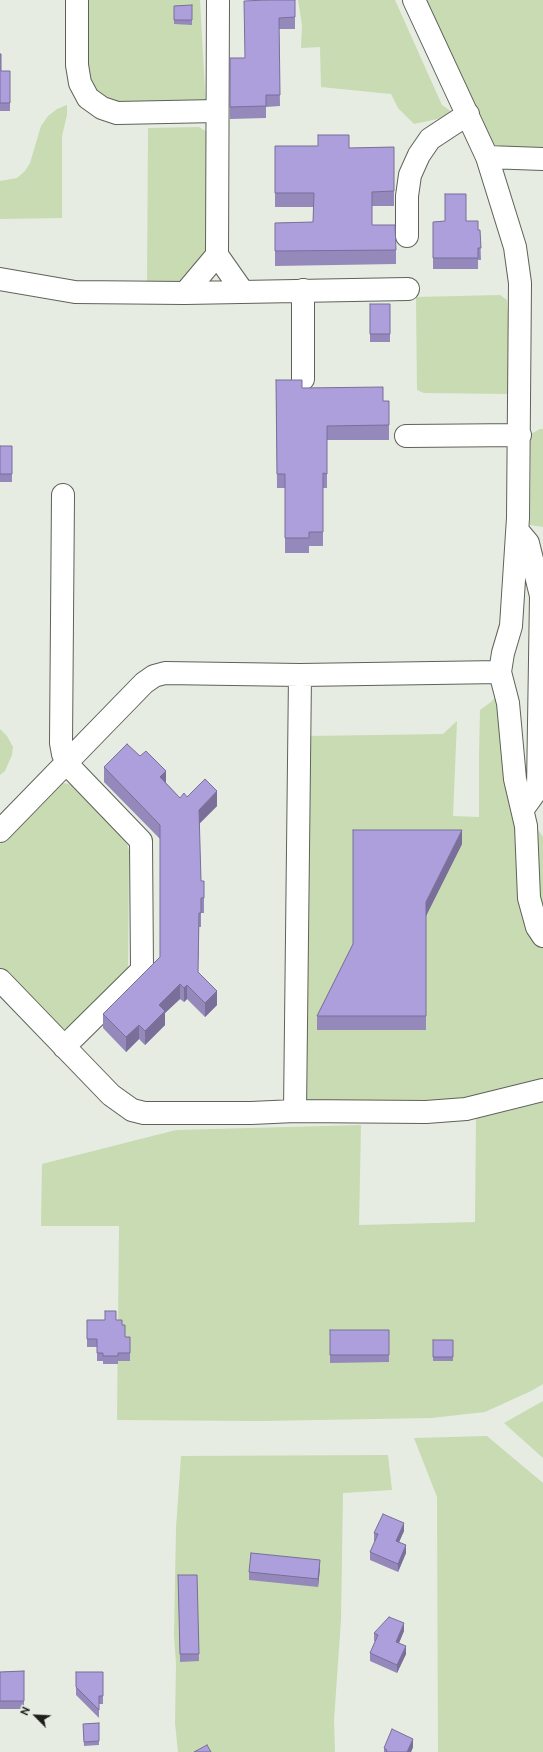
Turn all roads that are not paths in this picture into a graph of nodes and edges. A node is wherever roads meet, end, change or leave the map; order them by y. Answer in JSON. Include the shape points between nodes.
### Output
{"nodes":[{"id":1,"x":77,"y":0,"type":"edge"},
{"id":2,"x":218,"y":0,"type":"edge"},
{"id":3,"x":414,"y":0,"type":"edge"},
{"id":4,"x":217,"y":111,"type":"junction"},
{"id":5,"x":468,"y":114,"type":"junction"},
{"id":6,"x":487,"y":157,"type":"junction"},
{"id":7,"x":543,"y":159,"type":"edge"},
{"id":8,"x":407,"y":236,"type":"dead end"},
{"id":9,"x":217,"y":255,"type":"junction"},
{"id":10,"x":0,"y":279,"type":"edge"},
{"id":11,"x":408,"y":289,"type":"dead end"},
{"id":12,"x":303,"y":290,"type":"junction"},
{"id":13,"x":243,"y":292,"type":"junction"},
{"id":14,"x":185,"y":293,"type":"junction"},
{"id":15,"x":303,"y":379,"type":"edge"},
{"id":16,"x":520,"y":435,"type":"junction"},
{"id":17,"x":406,"y":436,"type":"dead end"},
{"id":18,"x":63,"y":495,"type":"dead end"},
{"id":19,"x":517,"y":530,"type":"junction"},
{"id":20,"x":500,"y":672,"type":"junction"},
{"id":21,"x":300,"y":675,"type":"junction"},
{"id":22,"x":67,"y":764,"type":"junction"},
{"id":23,"x":522,"y":809,"type":"junction"},
{"id":24,"x":0,"y":831,"type":"edge"},
{"id":25,"x":543,"y":936,"type":"edge"},
{"id":26,"x":0,"y":980,"type":"edge"},
{"id":27,"x":64,"y":1047,"type":"junction"},
{"id":28,"x":543,"y":1090,"type":"edge"},
{"id":29,"x":296,"y":1111,"type":"junction"}],
"edges":[{"from":1,"to":4,"type":"street","via":[[77,65],[80,84],[88,98],[102,108],[117,113]]},
{"from":2,"to":4,"type":"street"},
{"from":3,"to":5,"type":"street"},
{"from":4,"to":9,"type":"street"},
{"from":5,"to":6,"type":"street"},
{"from":5,"to":8,"type":"street","via":[[430,139],[419,154],[410,175],[406,196]]},
{"from":6,"to":7,"type":"street"},
{"from":6,"to":16,"type":"street","via":[[515,247],[520,283]]},
{"from":9,"to":13,"type":"street"},
{"from":9,"to":14,"type":"street"},
{"from":10,"to":14,"type":"street","via":[[75,292]]},
{"from":11,"to":12,"type":"street"},
{"from":12,"to":13,"type":"street"},
{"from":12,"to":15,"type":"street"},
{"from":13,"to":14,"type":"street"},
{"from":16,"to":17,"type":"street"},
{"from":16,"to":19,"type":"street"},
{"from":18,"to":22,"type":"street","via":[[61,743]]},
{"from":19,"to":20,"type":"street","via":[[510,626]]},
{"from":19,"to":23,"type":"street","via":[[528,543],[541,596],[538,788]]},
{"from":20,"to":21,"type":"street"},
{"from":20,"to":23,"type":"street","via":[[508,703],[515,779]]},
{"from":21,"to":22,"type":"street","via":[[154,676],[144,683]]},
{"from":21,"to":29,"type":"street"},
{"from":22,"to":24,"type":"street"},
{"from":22,"to":27,"type":"street","via":[[141,841],[142,970]]},
{"from":23,"to":25,"type":"street","via":[[526,826],[529,898],[537,927]]},
{"from":26,"to":27,"type":"street"},
{"from":27,"to":29,"type":"street","via":[[111,1094],[132,1110],[152,1113],[251,1114]]},
{"from":28,"to":29,"type":"street","via":[[466,1109],[426,1112]]}]}
